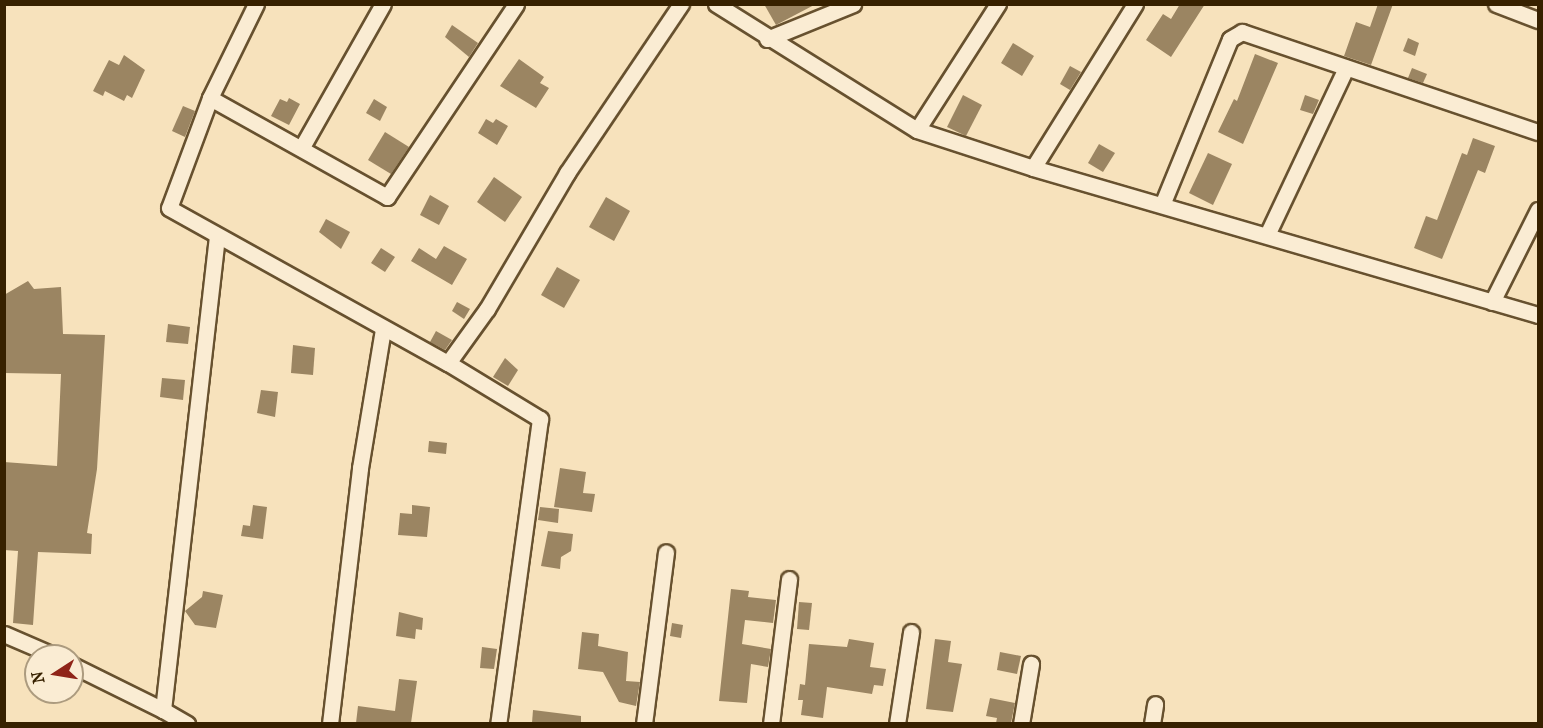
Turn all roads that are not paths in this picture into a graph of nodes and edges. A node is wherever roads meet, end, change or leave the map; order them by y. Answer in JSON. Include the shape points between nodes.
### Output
{"nodes":[{"id":1,"x":256,"y":4,"type":"edge"},
{"id":2,"x":383,"y":4,"type":"edge"},
{"id":3,"x":516,"y":4,"type":"edge"},
{"id":4,"x":681,"y":4,"type":"edge"},
{"id":5,"x":716,"y":4,"type":"edge"},
{"id":6,"x":853,"y":4,"type":"edge"},
{"id":7,"x":998,"y":4,"type":"edge"},
{"id":8,"x":1136,"y":4,"type":"edge"},
{"id":9,"x":1496,"y":4,"type":"edge"},
{"id":10,"x":1539,"y":20,"type":"edge"},
{"id":11,"x":767,"y":39,"type":"junction"},
{"id":12,"x":1346,"y":68,"type":"junction"},
{"id":13,"x":210,"y":98,"type":"junction"},
{"id":14,"x":917,"y":130,"type":"junction"},
{"id":15,"x":1539,"y":132,"type":"edge"},
{"id":16,"x":302,"y":147,"type":"junction"},
{"id":17,"x":1033,"y":168,"type":"junction"},
{"id":18,"x":1161,"y":206,"type":"junction"},
{"id":19,"x":1539,"y":210,"type":"edge"},
{"id":20,"x":1267,"y":235,"type":"junction"},
{"id":21,"x":217,"y":236,"type":"junction"},
{"id":22,"x":1492,"y":302,"type":"junction"},
{"id":23,"x":1539,"y":315,"type":"edge"},
{"id":24,"x":383,"y":329,"type":"junction"},
{"id":25,"x":448,"y":363,"type":"junction"},
{"id":26,"x":666,"y":552,"type":"dead end"},
{"id":27,"x":789,"y":579,"type":"dead end"},
{"id":28,"x":911,"y":632,"type":"dead end"},
{"id":29,"x":4,"y":634,"type":"edge"},
{"id":30,"x":27,"y":644,"type":"edge"},
{"id":31,"x":1031,"y":664,"type":"dead end"},
{"id":32,"x":84,"y":670,"type":"edge"},
{"id":33,"x":1155,"y":704,"type":"dead end"},
{"id":34,"x":163,"y":710,"type":"junction"},
{"id":35,"x":187,"y":723,"type":"edge"},
{"id":36,"x":330,"y":723,"type":"edge"},
{"id":37,"x":498,"y":723,"type":"edge"},
{"id":38,"x":644,"y":723,"type":"edge"},
{"id":39,"x":771,"y":723,"type":"edge"},
{"id":40,"x":897,"y":723,"type":"edge"},
{"id":41,"x":1021,"y":723,"type":"edge"},
{"id":42,"x":1152,"y":723,"type":"edge"}],
"edges":[{"from":1,"to":13,"type":"street"},
{"from":2,"to":16,"type":"street"},
{"from":3,"to":16,"type":"street","via":[[387,197]]},
{"from":4,"to":25,"type":"street","via":[[567,173],[487,309]]},
{"from":5,"to":11,"type":"street"},
{"from":6,"to":11,"type":"street"},
{"from":7,"to":14,"type":"street"},
{"from":8,"to":17,"type":"street"},
{"from":9,"to":10,"type":"street"},
{"from":11,"to":14,"type":"street"},
{"from":12,"to":15,"type":"street"},
{"from":12,"to":18,"type":"street","via":[[1251,34],[1234,34]]},
{"from":12,"to":20,"type":"street"},
{"from":13,"to":16,"type":"street"},
{"from":13,"to":21,"type":"street","via":[[169,208]]},
{"from":14,"to":17,"type":"street"},
{"from":17,"to":18,"type":"street"},
{"from":18,"to":20,"type":"street"},
{"from":19,"to":22,"type":"street"},
{"from":20,"to":22,"type":"street"},
{"from":21,"to":24,"type":"street"},
{"from":21,"to":34,"type":"street"},
{"from":22,"to":23,"type":"street"},
{"from":24,"to":25,"type":"street"},
{"from":24,"to":36,"type":"street","via":[[360,468]]},
{"from":25,"to":37,"type":"street","via":[[540,419]]},
{"from":26,"to":38,"type":"street"},
{"from":27,"to":39,"type":"street"},
{"from":28,"to":40,"type":"street"},
{"from":29,"to":30,"type":"street"},
{"from":31,"to":41,"type":"street"},
{"from":32,"to":34,"type":"street"},
{"from":33,"to":42,"type":"street"},
{"from":34,"to":35,"type":"street"}]}
